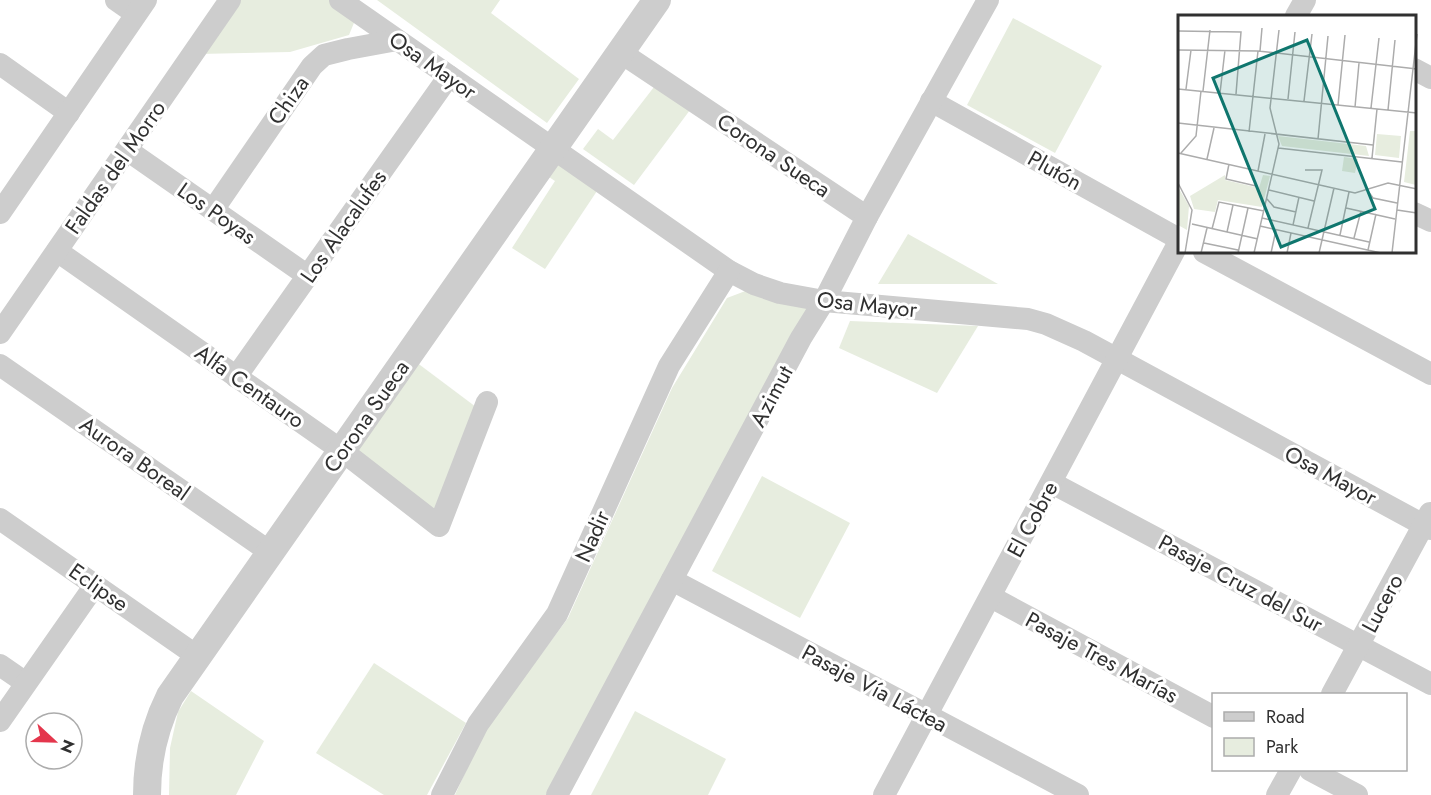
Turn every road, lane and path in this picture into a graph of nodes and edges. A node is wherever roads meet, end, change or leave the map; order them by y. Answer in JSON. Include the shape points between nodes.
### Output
{"nodes":[{"id":1,"x":116,"y":0,"type":"edge"},
{"id":2,"x":230,"y":0,"type":"edge"},
{"id":3,"x":340,"y":0,"type":"edge"},
{"id":4,"x":657,"y":0,"type":"edge"},
{"id":5,"x":988,"y":0,"type":"edge"},
{"id":6,"x":141,"y":7,"type":"edge"},
{"id":7,"x":398,"y":40,"type":"junction"},
{"id":8,"x":620,"y":52,"type":"junction"},
{"id":9,"x":0,"y":64,"type":"edge"},
{"id":10,"x":1416,"y":70,"type":"edge"},
{"id":11,"x":449,"y":76,"type":"junction"},
{"id":12,"x":1431,"y":78,"type":"edge"},
{"id":13,"x":931,"y":101,"type":"junction"},
{"id":14,"x":69,"y":113,"type":"junction"},
{"id":15,"x":553,"y":148,"type":"junction"},
{"id":16,"x":127,"y":150,"type":"junction"},
{"id":17,"x":213,"y":210,"type":"junction"},
{"id":18,"x":0,"y":213,"type":"edge"},
{"id":19,"x":1416,"y":214,"type":"edge"},
{"id":20,"x":867,"y":217,"type":"junction"},
{"id":21,"x":1431,"y":221,"type":"edge"},
{"id":22,"x":1178,"y":239,"type":"edge"},
{"id":23,"x":1178,"y":242,"type":"edge"},
{"id":24,"x":57,"y":251,"type":"junction"},
{"id":25,"x":1208,"y":254,"type":"edge"},
{"id":26,"x":729,"y":271,"type":"junction"},
{"id":27,"x":308,"y":276,"type":"junction"},
{"id":28,"x":824,"y":301,"type":"junction"},
{"id":29,"x":0,"y":333,"type":"edge"},
{"id":30,"x":1118,"y":359,"type":"junction"},
{"id":31,"x":0,"y":365,"type":"edge"},
{"id":32,"x":1431,"y":374,"type":"edge"},
{"id":33,"x":236,"y":377,"type":"junction"},
{"id":34,"x":487,"y":402,"type":"dead end"},
{"id":35,"x":341,"y":450,"type":"junction"},
{"id":36,"x":1052,"y":483,"type":"junction"},
{"id":37,"x":0,"y":519,"type":"edge"},
{"id":38,"x":1428,"y":522,"type":"edge"},
{"id":39,"x":270,"y":552,"type":"junction"},
{"id":40,"x":672,"y":580,"type":"junction"},
{"id":41,"x":95,"y":585,"type":"junction"},
{"id":42,"x":991,"y":597,"type":"junction"},
{"id":43,"x":1359,"y":646,"type":"junction"},
{"id":44,"x":198,"y":656,"type":"junction"},
{"id":45,"x":0,"y":665,"type":"edge"},
{"id":46,"x":26,"y":683,"type":"junction"},
{"id":47,"x":1431,"y":684,"type":"edge"},
{"id":48,"x":1333,"y":693,"type":"edge"},
{"id":49,"x":927,"y":715,"type":"junction"},
{"id":50,"x":1212,"y":716,"type":"edge"},
{"id":51,"x":0,"y":721,"type":"edge"},
{"id":52,"x":1290,"y":771,"type":"edge"},
{"id":53,"x":1312,"y":771,"type":"edge"},
{"id":54,"x":147,"y":795,"type":"edge"},
{"id":55,"x":442,"y":795,"type":"edge"},
{"id":56,"x":558,"y":795,"type":"edge"},
{"id":57,"x":884,"y":795,"type":"edge"},
{"id":58,"x":1078,"y":795,"type":"edge"},
{"id":59,"x":1277,"y":795,"type":"edge"},
{"id":60,"x":1357,"y":795,"type":"edge"}],
"edges":[{"from":1,"to":6,"type":"street"},
{"from":2,"to":16,"type":"street","name":"Faldas del Morro"},
{"from":3,"to":7,"type":"street","name":"Osa Mayor"},
{"from":4,"to":8,"type":"street","name":"Corona Sueca"},
{"from":5,"to":13,"type":"street","name":"Azimut"},
{"from":6,"to":14,"type":"street"},
{"from":7,"to":11,"type":"street","name":"Osa Mayor"},
{"from":7,"to":17,"type":"street","name":"Chiza","via":[[324,55],[312,66]]},
{"from":8,"to":15,"type":"street","name":"Corona Sueca"},
{"from":8,"to":20,"type":"street","name":"Corona Sueca"},
{"from":9,"to":14,"type":"street"},
{"from":10,"to":12,"type":"street"},
{"from":11,"to":15,"type":"street","name":"Osa Mayor"},
{"from":11,"to":27,"type":"street","name":"Los Alacalufes"},
{"from":13,"to":20,"type":"street","name":"Azimut"},
{"from":13,"to":22,"type":"street","name":"Plutón"},
{"from":14,"to":18,"type":"street"},
{"from":15,"to":26,"type":"street","name":"Osa Mayor"},
{"from":15,"to":35,"type":"street","name":"Corona Sueca"},
{"from":16,"to":17,"type":"street","name":"Los Poyas"},
{"from":16,"to":24,"type":"street","name":"Faldas del Morro"},
{"from":17,"to":27,"type":"street","name":"Los Poyas"},
{"from":19,"to":21,"type":"street"},
{"from":20,"to":28,"type":"street","name":"Azimut"},
{"from":23,"to":30,"type":"street","name":"El Cobre"},
{"from":24,"to":29,"type":"street","name":"Faldas del Morro"},
{"from":24,"to":33,"type":"street","name":"Alfa Centauro"},
{"from":25,"to":32,"type":"street"},
{"from":26,"to":28,"type":"street","name":"Osa Mayor","via":[[780,293]]},
{"from":26,"to":55,"type":"street","name":"Nadir","via":[[669,366],[557,614],[478,724]]},
{"from":27,"to":33,"type":"street","name":"Los Alacalufes"},
{"from":28,"to":30,"type":"street","name":"Osa Mayor","via":[[1028,319],[1065,332]]},
{"from":28,"to":40,"type":"street","name":"Azimut"},
{"from":30,"to":36,"type":"street","name":"El Cobre"},
{"from":30,"to":38,"type":"street","name":"Osa Mayor"},
{"from":31,"to":39,"type":"street","name":"Aurora Boreal"},
{"from":33,"to":35,"type":"street","name":"Alfa Centauro"},
{"from":34,"to":35,"type":"street","name":"Alfa Centauro","via":[[439,526]]},
{"from":35,"to":39,"type":"street","name":"Corona Sueca"},
{"from":36,"to":42,"type":"street","name":"El Cobre"},
{"from":36,"to":43,"type":"street","name":"Pasaje Cruz del Sur"},
{"from":37,"to":41,"type":"street","name":"Eclipse"},
{"from":38,"to":43,"type":"street","name":"Lucero"},
{"from":39,"to":44,"type":"street","name":"Corona Sueca"},
{"from":40,"to":49,"type":"street","name":"Pasaje Vía Láctea"},
{"from":40,"to":56,"type":"street","name":"Azimut"},
{"from":41,"to":44,"type":"street","name":"Eclipse"},
{"from":41,"to":46,"type":"street"},
{"from":42,"to":49,"type":"street","name":"El Cobre"},
{"from":42,"to":50,"type":"street","name":"Pasaje Tres Marías"},
{"from":43,"to":47,"type":"street","name":"Pasaje Cruz del Sur"},
{"from":43,"to":48,"type":"street","name":"Lucero"},
{"from":44,"to":54,"type":"street","name":"Corona Sueca","via":[[161,713],[150,753]]},
{"from":45,"to":46,"type":"street"},
{"from":46,"to":51,"type":"street"},
{"from":49,"to":57,"type":"street","name":"El Cobre"},
{"from":49,"to":58,"type":"street","name":"Pasaje Vía Láctea"},
{"from":52,"to":59,"type":"street"},
{"from":53,"to":60,"type":"street"}]}
